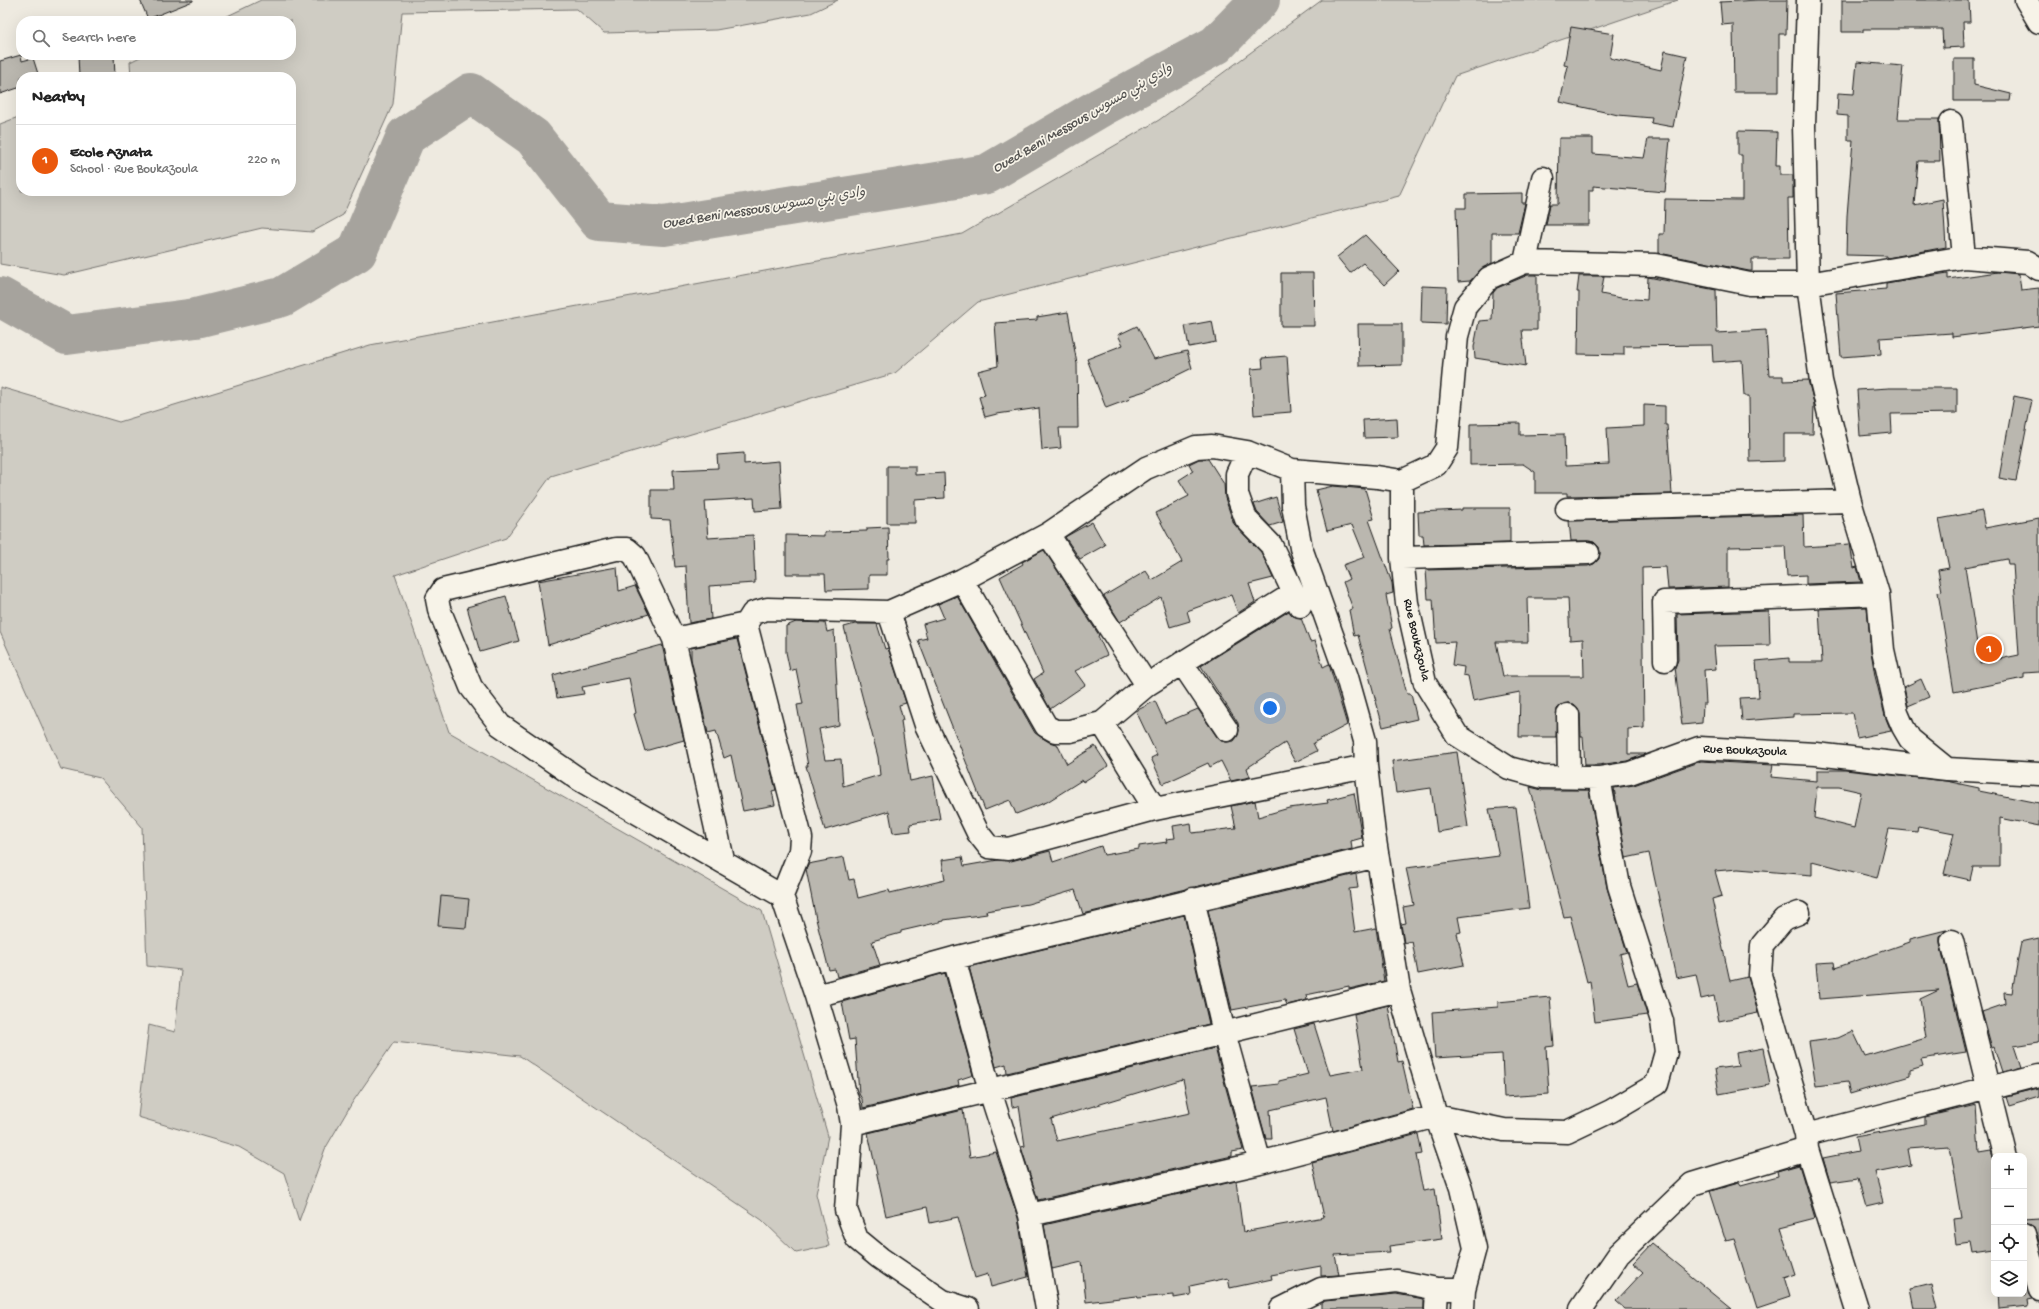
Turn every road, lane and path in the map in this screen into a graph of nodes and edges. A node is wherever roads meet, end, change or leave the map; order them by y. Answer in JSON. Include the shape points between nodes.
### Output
{"nodes":[{"id":1,"x":1808,"y":0,"type":"edge"},
{"id":2,"x":2026,"y":0,"type":"edge"},
{"id":3,"x":2039,"y":22,"type":"edge"},
{"id":4,"x":1951,"y":122,"type":"dead end"},
{"id":5,"x":1543,"y":178,"type":"dead end"},
{"id":6,"x":1964,"y":257,"type":"junction"},
{"id":7,"x":1525,"y":262,"type":"junction"},
{"id":8,"x":2039,"y":268,"type":"edge"},
{"id":9,"x":1808,"y":284,"type":"junction"},
{"id":10,"x":1247,"y":452,"type":"junction"},
{"id":11,"x":1292,"y":470,"type":"junction"},
{"id":12,"x":1402,"y":481,"type":"junction"},
{"id":13,"x":1850,"y":501,"type":"junction"},
{"id":14,"x":1567,"y":509,"type":"dead end"},
{"id":15,"x":1048,"y":534,"type":"junction"},
{"id":16,"x":1588,"y":553,"type":"dead end"},
{"id":17,"x":1402,"y":558,"type":"junction"},
{"id":18,"x":962,"y":580,"type":"junction"},
{"id":19,"x":1878,"y":594,"type":"junction"},
{"id":20,"x":889,"y":612,"type":"junction"},
{"id":21,"x":746,"y":624,"type":"junction"},
{"id":22,"x":674,"y":639,"type":"junction"},
{"id":23,"x":1665,"y":660,"type":"dead end"},
{"id":24,"x":1182,"y":662,"type":"junction"},
{"id":25,"x":1147,"y":685,"type":"junction"},
{"id":26,"x":1568,"y":714,"type":"dead end"},
{"id":27,"x":1102,"y":724,"type":"junction"},
{"id":28,"x":1227,"y":730,"type":"dead end"},
{"id":29,"x":1366,"y":766,"type":"junction"},
{"id":30,"x":1947,"y":769,"type":"junction"},
{"id":31,"x":2039,"y":774,"type":"edge"},
{"id":32,"x":1569,"y":777,"type":"junction"},
{"id":33,"x":1599,"y":778,"type":"junction"},
{"id":34,"x":1155,"y":809,"type":"junction"},
{"id":35,"x":1377,"y":856,"type":"junction"},
{"id":36,"x":723,"y":860,"type":"junction"},
{"id":37,"x":782,"y":896,"type":"junction"},
{"id":38,"x":1194,"y":900,"type":"junction"},
{"id":39,"x":1799,"y":913,"type":"dead end"},
{"id":40,"x":1952,"y":941,"type":"dead end"},
{"id":41,"x":954,"y":958,"type":"junction"},
{"id":42,"x":1399,"y":990,"type":"junction"},
{"id":43,"x":816,"y":996,"type":"junction"},
{"id":44,"x":1224,"y":1033,"type":"junction"},
{"id":45,"x":2039,"y":1075,"type":"edge"},
{"id":46,"x":1988,"y":1088,"type":"junction"},
{"id":47,"x":990,"y":1091,"type":"junction"},
{"id":48,"x":1436,"y":1116,"type":"junction"},
{"id":49,"x":852,"y":1124,"type":"junction"},
{"id":50,"x":1806,"y":1142,"type":"junction"},
{"id":51,"x":2004,"y":1153,"type":"edge"},
{"id":52,"x":1260,"y":1163,"type":"junction"},
{"id":53,"x":1030,"y":1215,"type":"junction"},
{"id":54,"x":2027,"y":1246,"type":"edge"},
{"id":55,"x":2039,"y":1289,"type":"edge"},
{"id":56,"x":1436,"y":1299,"type":"edge"},
{"id":57,"x":1464,"y":1299,"type":"edge"},
{"id":58,"x":1291,"y":1306,"type":"edge"},
{"id":59,"x":968,"y":1309,"type":"edge"},
{"id":60,"x":1047,"y":1309,"type":"edge"},
{"id":61,"x":1581,"y":1309,"type":"edge"},
{"id":62,"x":1857,"y":1309,"type":"edge"}],
"edges":[{"from":1,"to":9,"type":"street","via":[[1804,126]]},
{"from":2,"to":3,"type":"street"},
{"from":4,"to":6,"type":"street"},
{"from":5,"to":7,"type":"street"},
{"from":6,"to":8,"type":"street","via":[[2028,262]]},
{"from":6,"to":9,"type":"street"},
{"from":7,"to":9,"type":"street","via":[[1656,266],[1750,284]]},
{"from":7,"to":12,"type":"street","via":[[1488,278],[1465,307],[1456,336],[1447,448],[1436,465]]},
{"from":9,"to":13,"type":"street","via":[[1821,381]]},
{"from":10,"to":11,"type":"street"},
{"from":10,"to":15,"type":"street","via":[[1212,446],[1196,447],[1146,468]]},
{"from":10,"to":24,"type":"street","via":[[1237,474],[1237,494],[1246,519],[1271,545],[1297,600]]},
{"from":11,"to":12,"type":"street"},
{"from":11,"to":29,"type":"street","via":[[1293,506],[1301,548],[1347,677],[1365,741]]},
{"from":12,"to":17,"type":"street","name":"Rue Boukazoula"},
{"from":13,"to":14,"type":"street"},
{"from":13,"to":19,"type":"street"},
{"from":15,"to":18,"type":"street"},
{"from":15,"to":25,"type":"street"},
{"from":16,"to":17,"type":"street"},
{"from":17,"to":32,"type":"street","name":"Rue Boukazoula","via":[[1407,603],[1425,684],[1457,735],[1509,768],[1542,777]]},
{"from":18,"to":20,"type":"street"},
{"from":18,"to":27,"type":"street","via":[[1046,726],[1055,731],[1070,731]]},
{"from":19,"to":23,"type":"street","via":[[1664,602]]},
{"from":19,"to":30,"type":"street","via":[[1883,650],[1897,713],[1910,739]]},
{"from":20,"to":21,"type":"street","via":[[767,609],[753,613]]},
{"from":20,"to":34,"type":"street","via":[[926,725],[978,833],[989,847],[1008,849]]},
{"from":21,"to":22,"type":"street"},
{"from":21,"to":37,"type":"street","via":[[801,838],[800,851]]},
{"from":22,"to":36,"type":"street"},
{"from":22,"to":36,"type":"street","via":[[635,556],[627,549],[443,590],[437,599],[472,687],[500,725],[580,780]]},
{"from":24,"to":25,"type":"street"},
{"from":24,"to":28,"type":"street"},
{"from":25,"to":27,"type":"street"},
{"from":26,"to":32,"type":"street"},
{"from":27,"to":34,"type":"street"},
{"from":29,"to":34,"type":"street"},
{"from":29,"to":35,"type":"street"},
{"from":30,"to":31,"type":"street","name":"Rue Boukazoula"},
{"from":30,"to":33,"type":"street","name":"Rue Boukazoula","via":[[1816,754],[1699,748],[1630,773]]},
{"from":32,"to":33,"type":"street","name":"Rue Boukazoula"},
{"from":33,"to":48,"type":"street","via":[[1619,886],[1662,1021],[1666,1052],[1657,1084],[1611,1111],[1567,1132],[1504,1130]]},
{"from":35,"to":38,"type":"street"},
{"from":35,"to":42,"type":"street"},
{"from":36,"to":37,"type":"street"},
{"from":37,"to":43,"type":"street"},
{"from":38,"to":41,"type":"street"},
{"from":38,"to":44,"type":"street"},
{"from":39,"to":50,"type":"street","via":[[1784,919],[1762,945],[1760,975]]},
{"from":40,"to":46,"type":"street"},
{"from":41,"to":43,"type":"street"},
{"from":41,"to":47,"type":"street"},
{"from":42,"to":44,"type":"street"},
{"from":42,"to":48,"type":"street"},
{"from":43,"to":49,"type":"street"},
{"from":44,"to":47,"type":"street"},
{"from":44,"to":52,"type":"street"},
{"from":45,"to":46,"type":"street"},
{"from":46,"to":50,"type":"street"},
{"from":46,"to":51,"type":"street"},
{"from":47,"to":49,"type":"street"},
{"from":47,"to":53,"type":"street"},
{"from":48,"to":52,"type":"street"},
{"from":48,"to":57,"type":"street","via":[[1460,1188],[1475,1248]]},
{"from":49,"to":59,"type":"street","via":[[846,1210],[857,1239],[943,1301]]},
{"from":50,"to":61,"type":"street","via":[[1692,1184],[1619,1254]]},
{"from":50,"to":62,"type":"street"},
{"from":52,"to":53,"type":"street"},
{"from":53,"to":60,"type":"street"},
{"from":54,"to":55,"type":"street"},
{"from":56,"to":57,"type":"street"},
{"from":56,"to":58,"type":"street","via":[[1397,1281],[1321,1289]]}]}
